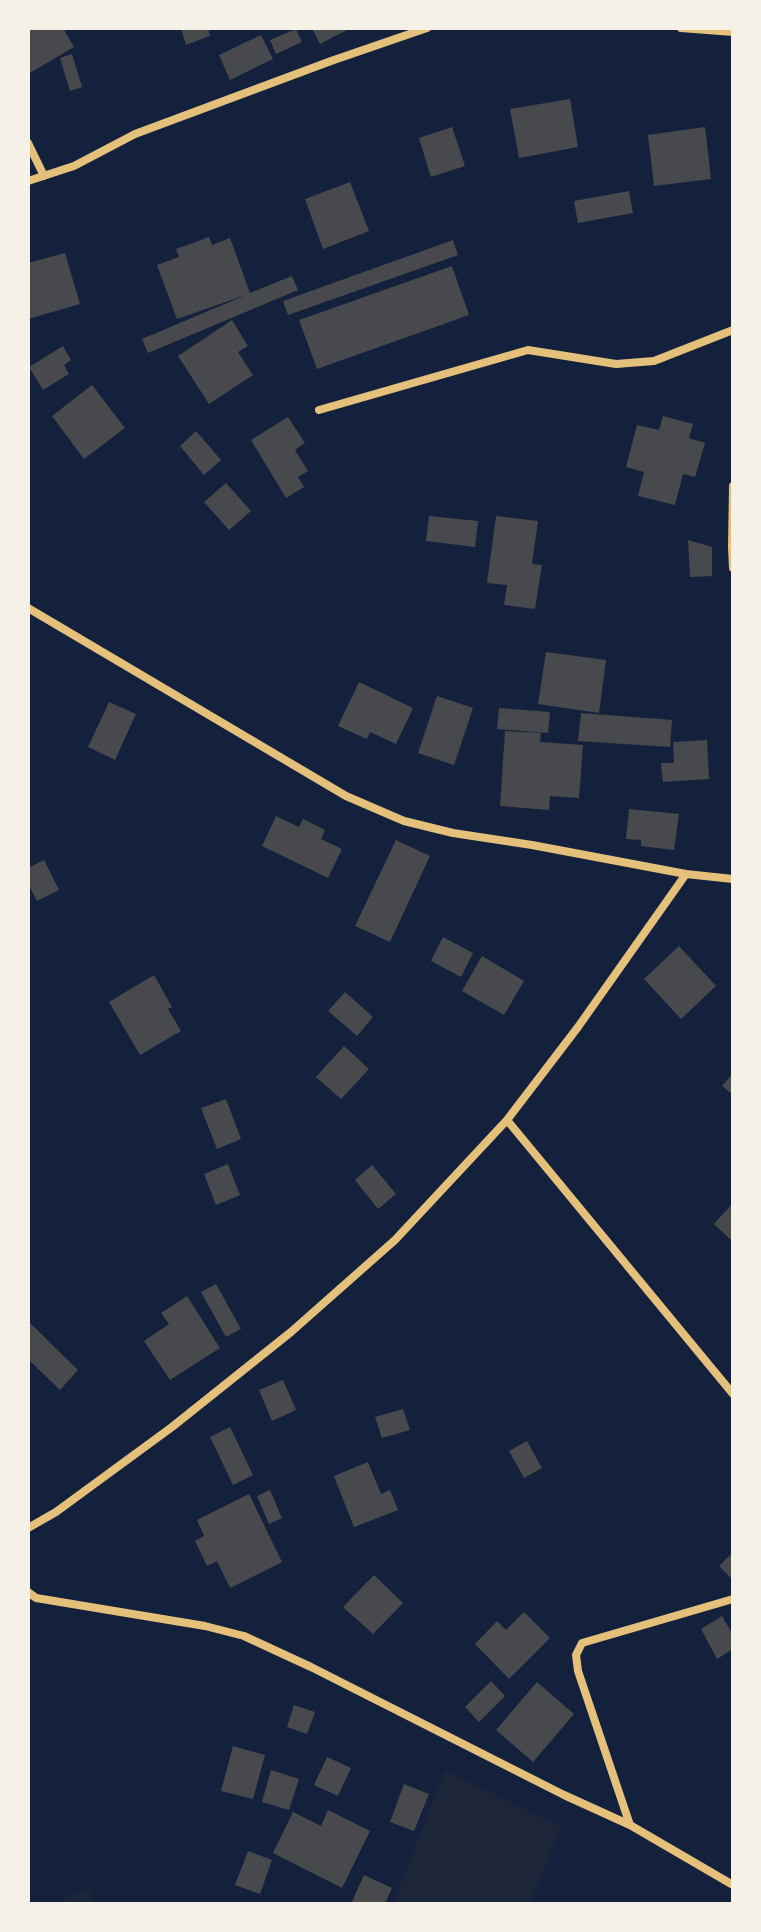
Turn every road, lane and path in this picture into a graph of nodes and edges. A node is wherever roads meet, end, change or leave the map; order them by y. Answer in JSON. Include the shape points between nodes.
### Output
{"nodes":[{"id":1,"x":427,"y":28,"type":"edge"},
{"id":2,"x":681,"y":28,"type":"edge"},
{"id":3,"x":733,"y":32,"type":"edge"},
{"id":4,"x":28,"y":143,"type":"edge"},
{"id":5,"x":44,"y":176,"type":"junction"},
{"id":6,"x":28,"y":181,"type":"edge"},
{"id":7,"x":733,"y":330,"type":"edge"},
{"id":8,"x":319,"y":410,"type":"dead end"},
{"id":9,"x":733,"y":486,"type":"edge"},
{"id":10,"x":733,"y":568,"type":"edge"},
{"id":11,"x":28,"y":608,"type":"edge"},
{"id":12,"x":686,"y":874,"type":"junction"},
{"id":13,"x":733,"y":879,"type":"edge"},
{"id":14,"x":507,"y":1120,"type":"junction"},
{"id":15,"x":733,"y":1394,"type":"edge"},
{"id":16,"x":28,"y":1528,"type":"edge"},
{"id":17,"x":28,"y":1592,"type":"edge"},
{"id":18,"x":733,"y":1599,"type":"edge"},
{"id":19,"x":630,"y":1825,"type":"junction"},
{"id":20,"x":733,"y":1885,"type":"edge"}],
"edges":[{"from":1,"to":5,"type":"street","via":[[135,134]]},
{"from":2,"to":3,"type":"street"},
{"from":4,"to":5,"type":"street"},
{"from":5,"to":6,"type":"street"},
{"from":7,"to":8,"type":"street","via":[[654,361],[616,364],[528,350]]},
{"from":9,"to":10,"type":"street"},
{"from":11,"to":12,"type":"street","via":[[346,796],[404,821]]},
{"from":12,"to":13,"type":"street"},
{"from":12,"to":14,"type":"street"},
{"from":14,"to":15,"type":"street"},
{"from":14,"to":16,"type":"street","via":[[395,1240],[291,1332],[172,1427]]},
{"from":17,"to":19,"type":"street","via":[[36,1598],[244,1636]]},
{"from":18,"to":19,"type":"street","via":[[582,1643],[576,1655]]},
{"from":19,"to":20,"type":"street"}]}
